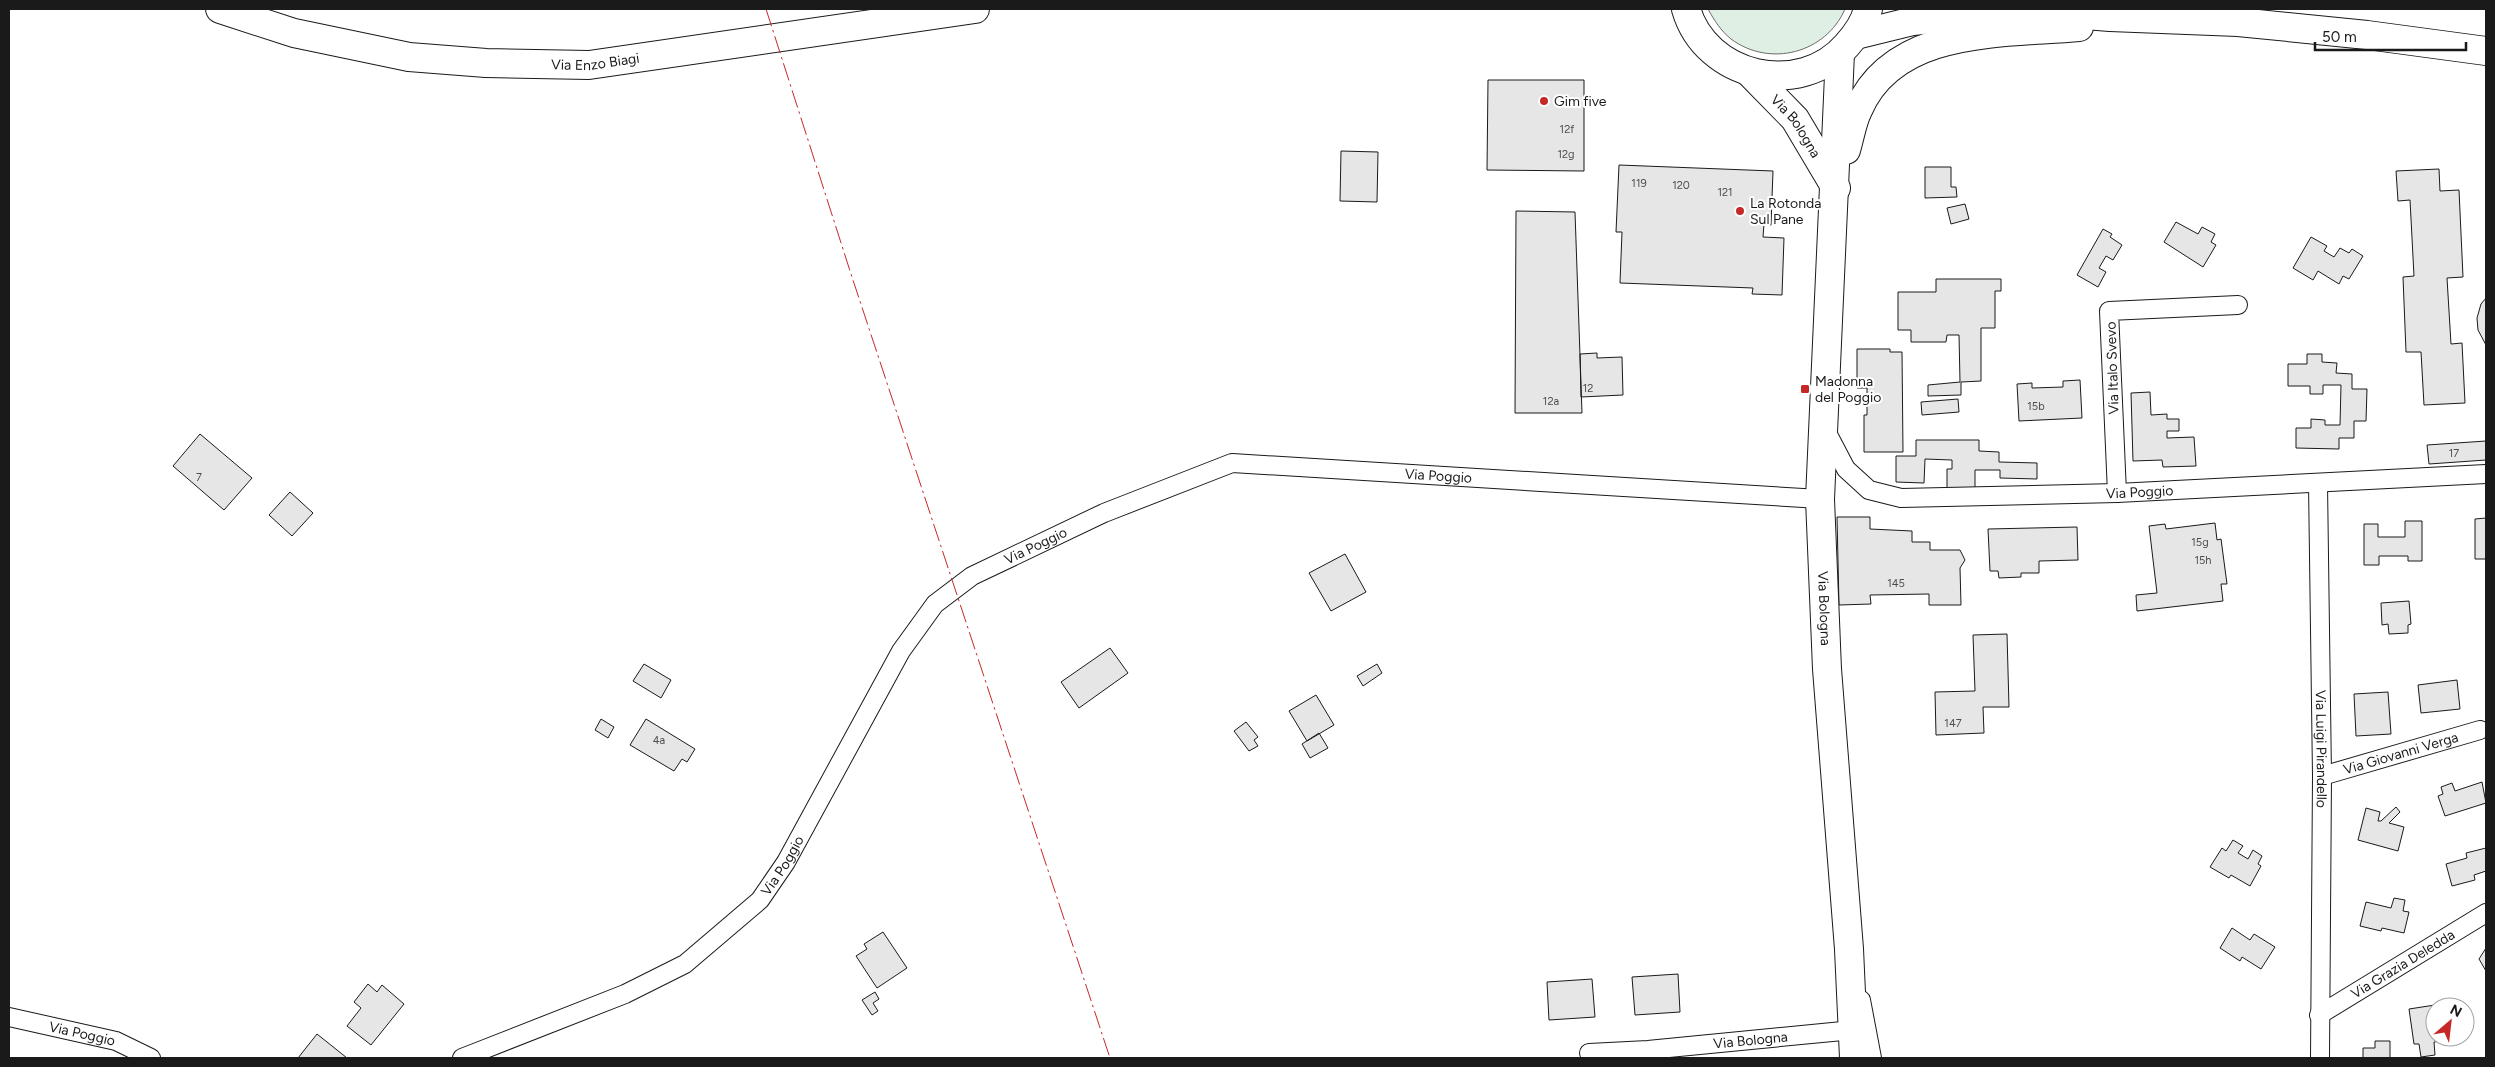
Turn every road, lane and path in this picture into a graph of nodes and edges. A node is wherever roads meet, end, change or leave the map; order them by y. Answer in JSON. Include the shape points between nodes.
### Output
{"nodes":[{"id":1,"x":220,"y":9,"type":"edge"},
{"id":2,"x":975,"y":9,"type":"edge"},
{"id":3,"x":1868,"y":9,"type":"edge"},
{"id":4,"x":2011,"y":9,"type":"edge"},
{"id":5,"x":1684,"y":11,"type":"edge"},
{"id":6,"x":2110,"y":17,"type":"junction"},
{"id":7,"x":2165,"y":20,"type":"junction"},
{"id":8,"x":1848,"y":44,"type":"junction"},
{"id":9,"x":2486,"y":51,"type":"edge"},
{"id":10,"x":1749,"y":72,"type":"junction"},
{"id":11,"x":1836,"y":188,"type":"junction"},
{"id":12,"x":2238,"y":305,"type":"dead end"},
{"id":13,"x":1824,"y":428,"type":"junction"},
{"id":14,"x":2486,"y":474,"type":"edge"},
{"id":15,"x":2318,"y":483,"type":"junction"},
{"id":16,"x":2117,"y":493,"type":"junction"},
{"id":17,"x":1820,"y":499,"type":"junction"},
{"id":18,"x":2480,"y":730,"type":"dead end"},
{"id":19,"x":2322,"y":776,"type":"junction"},
{"id":20,"x":2486,"y":913,"type":"edge"},
{"id":21,"x":1849,"y":948,"type":"junction"},
{"id":22,"x":2319,"y":1015,"type":"junction"},
{"id":23,"x":9,"y":1017,"type":"edge"},
{"id":24,"x":1853,"y":1030,"type":"junction"},
{"id":25,"x":1589,"y":1054,"type":"dead end"},
{"id":26,"x":1648,"y":1054,"type":"edge"},
{"id":27,"x":151,"y":1058,"type":"edge"},
{"id":28,"x":462,"y":1058,"type":"edge"},
{"id":29,"x":1854,"y":1058,"type":"edge"},
{"id":30,"x":1872,"y":1058,"type":"edge"},
{"id":31,"x":2320,"y":1058,"type":"edge"}],
"edges":[{"from":1,"to":2,"type":"main road","name":"Via Enzo Biagi","via":[[294,33],[409,57],[486,63],[589,65]]},
{"from":3,"to":8,"type":"main road","name":"Via Bologna"},
{"from":4,"to":6,"type":"main road"},
{"from":5,"to":10,"type":"main road","name":"Via Bologna","via":[[1712,51],[1729,64]]},
{"from":6,"to":7,"type":"main road"},
{"from":6,"to":8,"type":"main road","via":[[1955,16],[1913,21]]},
{"from":7,"to":9,"type":"main road","via":[[2238,22]]},
{"from":7,"to":11,"type":"main road","via":[[1968,36],[1933,45],[1899,59],[1875,82],[1858,109]]},
{"from":8,"to":10,"type":"main road","name":"Via Bologna","via":[[1820,66],[1797,74],[1773,77]]},
{"from":8,"to":11,"type":"main road","name":"Via Bologna"},
{"from":10,"to":11,"type":"main road","name":"Via Bologna","via":[[1795,119]]},
{"from":11,"to":13,"type":"main road","name":"Via Bologna"},
{"from":12,"to":16,"type":"street","name":"Via Italo Svevo","via":[[2109,312]]},
{"from":13,"to":16,"type":"street","name":"Via Poggio","via":[[1846,469],[1870,490],[1901,498]]},
{"from":13,"to":17,"type":"main road","name":"Via Bologna"},
{"from":14,"to":15,"type":"street","name":"Via Poggio"},
{"from":15,"to":16,"type":"street","name":"Via Poggio"},
{"from":15,"to":19,"type":"street","name":"Via Luigi Pirandello"},
{"from":17,"to":21,"type":"main road","name":"Via Bologna","via":[[1827,669]]},
{"from":17,"to":28,"type":"street","name":"Via Poggio","via":[[1232,463],[1104,513],[972,576],[935,604],[901,651],[786,862],[760,900],[685,964],[625,994]]},
{"from":18,"to":19,"type":"street","name":"Via Giovanni Verga"},
{"from":19,"to":22,"type":"street","name":"Via Luigi Pirandello"},
{"from":20,"to":22,"type":"street","name":"Via Grazia Deledda"},
{"from":21,"to":24,"type":"main road","name":"Via Bologna"},
{"from":21,"to":30,"type":"street"},
{"from":22,"to":31,"type":"street","name":"Via Luigi Pirandello"},
{"from":23,"to":27,"type":"street","name":"Via Poggio","via":[[116,1041]]},
{"from":24,"to":26,"type":"street","name":"Via Bologna"},
{"from":24,"to":29,"type":"main road","name":"Via Bologna"},
{"from":25,"to":26,"type":"street","name":"Via Bologna"}]}
